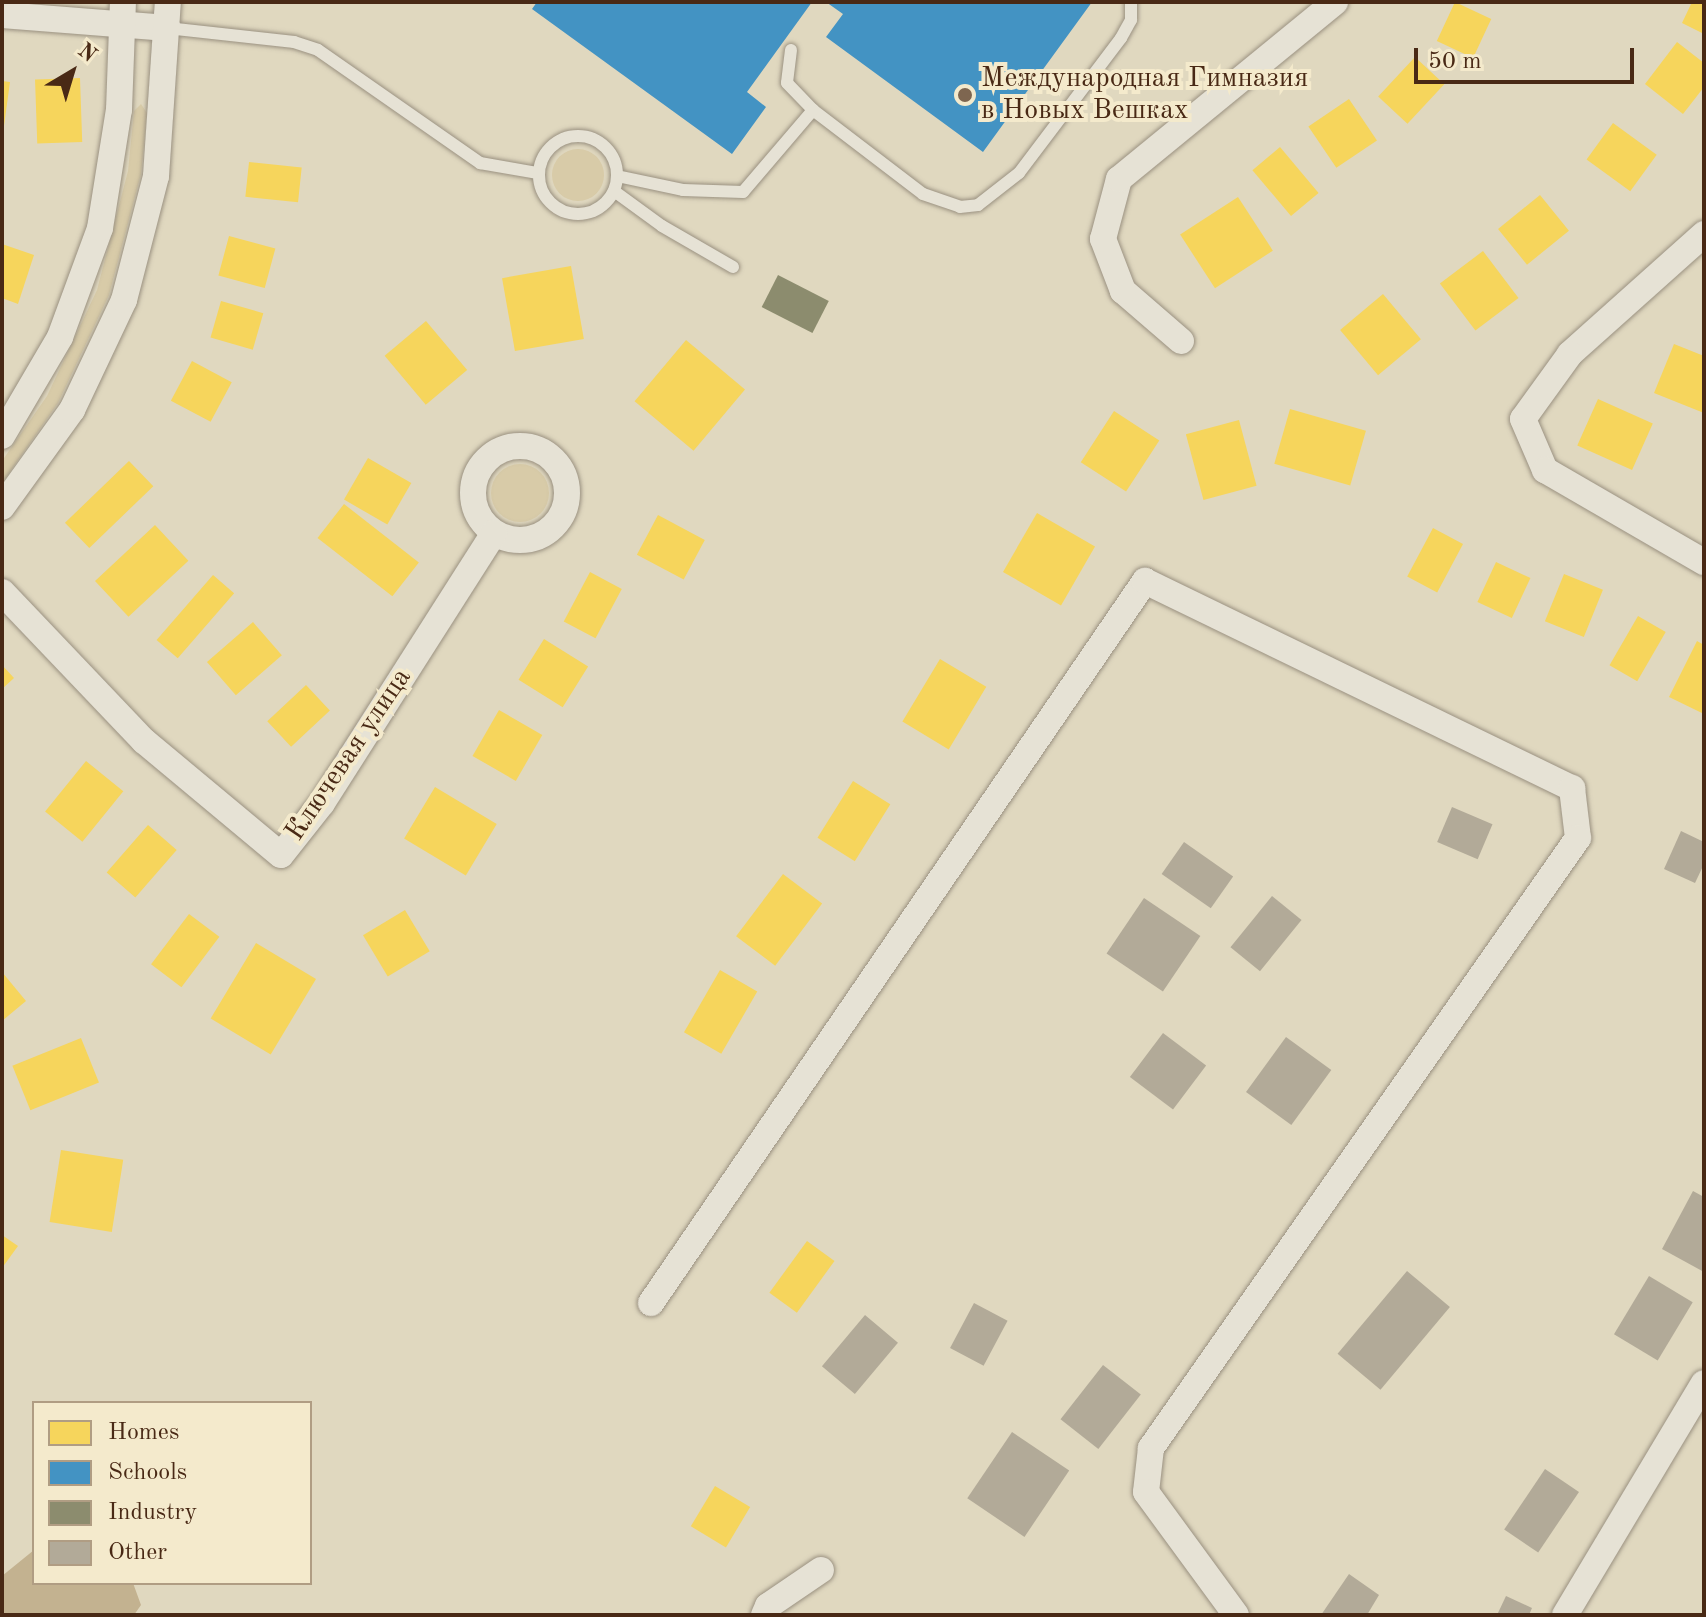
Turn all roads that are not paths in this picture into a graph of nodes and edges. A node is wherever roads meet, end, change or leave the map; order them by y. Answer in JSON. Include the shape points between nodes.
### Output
{"nodes":[{"id":1,"x":1131,"y":2,"type":"edge"},
{"id":2,"x":1335,"y":2,"type":"edge"},
{"id":3,"x":123,"y":13,"type":"edge"},
{"id":4,"x":2,"y":15,"type":"edge"},
{"id":5,"x":167,"y":15,"type":"edge"},
{"id":6,"x":791,"y":50,"type":"dead end"},
{"id":7,"x":813,"y":110,"type":"junction"},
{"id":8,"x":538,"y":173,"type":"junction"},
{"id":9,"x":617,"y":176,"type":"junction"},
{"id":10,"x":614,"y":191,"type":"junction"},
{"id":11,"x":1704,"y":234,"type":"edge"},
{"id":12,"x":733,"y":267,"type":"dead end"},
{"id":13,"x":1181,"y":341,"type":"dead end"},
{"id":14,"x":2,"y":436,"type":"edge"},
{"id":15,"x":2,"y":507,"type":"edge"},
{"id":16,"x":494,"y":533,"type":"dead end"},
{"id":17,"x":1704,"y":562,"type":"edge"},
{"id":18,"x":2,"y":592,"type":"edge"},
{"id":19,"x":651,"y":1303,"type":"dead end"},
{"id":20,"x":1704,"y":1383,"type":"edge"},
{"id":21,"x":821,"y":1570,"type":"dead end"},
{"id":22,"x":764,"y":1615,"type":"edge"},
{"id":23,"x":1236,"y":1615,"type":"edge"},
{"id":24,"x":1565,"y":1615,"type":"edge"}],
"edges":[{"from":1,"to":7,"type":"lane","via":[[1131,20],[1121,38],[1019,173],[978,205],[960,207],[923,194]]},
{"from":2,"to":13,"type":"street","via":[[1119,179],[1103,239],[1123,291]]},
{"from":3,"to":4,"type":"street"},
{"from":3,"to":5,"type":"street"},
{"from":3,"to":14,"type":"street","via":[[117,125],[100,228],[60,337]]},
{"from":5,"to":8,"type":"lane","via":[[318,50],[480,163]]},
{"from":5,"to":15,"type":"street","via":[[156,176],[124,300],[72,410]]},
{"from":6,"to":7,"type":"lane","via":[[787,83]]},
{"from":7,"to":9,"type":"lane","via":[[743,192],[683,190]]},
{"from":8,"to":9,"type":"lane","via":[[550,145],[578,135],[607,147]]},
{"from":8,"to":10,"type":"lane","via":[[540,189],[561,211],[592,212]]},
{"from":9,"to":10,"type":"lane"},
{"from":10,"to":12,"type":"lane"},
{"from":11,"to":17,"type":"street","via":[[1570,354],[1523,419],[1545,470]]},
{"from":16,"to":18,"type":"street","name":"Ключевая улица","via":[[322,803],[281,855],[144,741]]},
{"from":19,"to":23,"type":"street","via":[[1145,581],[1572,788],[1578,838],[1151,1448],[1146,1492]]},
{"from":20,"to":24,"type":"street"},
{"from":21,"to":22,"type":"street","via":[[768,1606]]}]}
